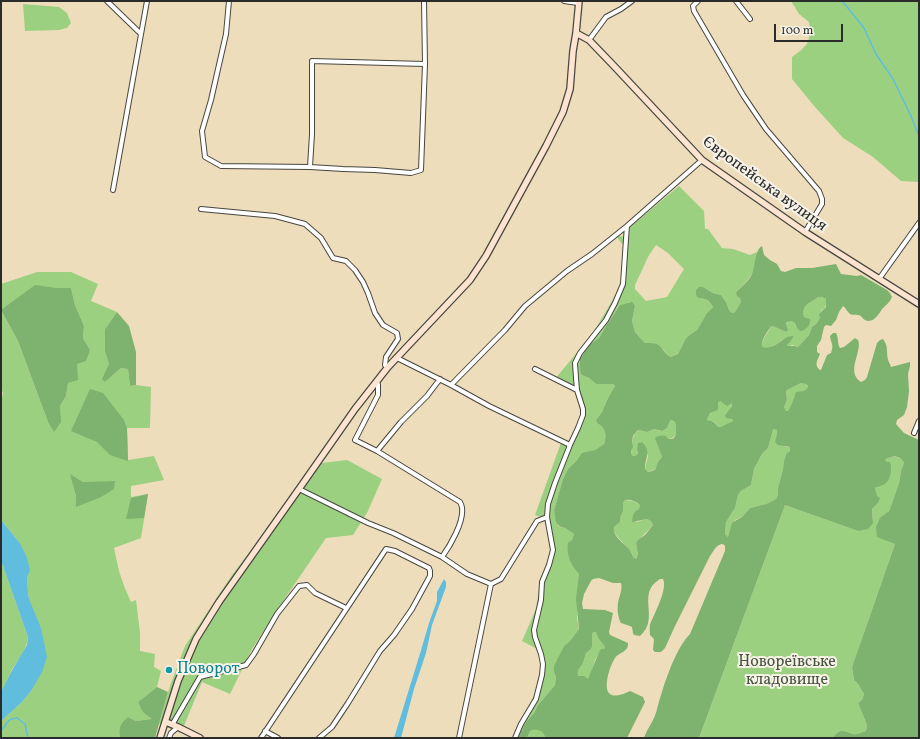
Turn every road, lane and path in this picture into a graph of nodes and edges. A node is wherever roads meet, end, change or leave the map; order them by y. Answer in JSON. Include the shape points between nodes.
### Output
{"nodes":[{"id":1,"x":107,"y":1,"type":"edge"},
{"id":2,"x":147,"y":1,"type":"edge"},
{"id":3,"x":228,"y":1,"type":"edge"},
{"id":4,"x":424,"y":1,"type":"edge"},
{"id":5,"x":564,"y":1,"type":"edge"},
{"id":6,"x":632,"y":1,"type":"edge"},
{"id":7,"x":698,"y":1,"type":"edge"},
{"id":8,"x":736,"y":1,"type":"edge"},
{"id":9,"x":578,"y":2,"type":"edge"},
{"id":10,"x":750,"y":19,"type":"dead end"},
{"id":11,"x":576,"y":33,"type":"junction"},
{"id":12,"x":141,"y":34,"type":"junction"},
{"id":13,"x":589,"y":40,"type":"junction"},
{"id":14,"x":425,"y":64,"type":"junction"},
{"id":15,"x":702,"y":160,"type":"junction"},
{"id":16,"x":310,"y":167,"type":"junction"},
{"id":17,"x":113,"y":190,"type":"dead end"},
{"id":18,"x":201,"y":209,"type":"dead end"},
{"id":19,"x":919,"y":223,"type":"edge"},
{"id":20,"x":627,"y":226,"type":"junction"},
{"id":21,"x":805,"y":232,"type":"junction"},
{"id":22,"x":879,"y":279,"type":"junction"},
{"id":23,"x":919,"y":304,"type":"edge"},
{"id":24,"x":397,"y":358,"type":"junction"},
{"id":25,"x":388,"y":367,"type":"junction"},
{"id":26,"x":535,"y":369,"type":"dead end"},
{"id":27,"x":440,"y":379,"type":"junction"},
{"id":28,"x":377,"y":381,"type":"junction"},
{"id":29,"x":451,"y":385,"type":"junction"},
{"id":30,"x":578,"y":390,"type":"junction"},
{"id":31,"x":919,"y":421,"type":"edge"},
{"id":32,"x":914,"y":433,"type":"dead end"},
{"id":33,"x":570,"y":445,"type":"junction"},
{"id":34,"x":377,"y":451,"type":"junction"},
{"id":35,"x":299,"y":489,"type":"junction"},
{"id":36,"x":547,"y":517,"type":"junction"},
{"id":37,"x":442,"y":557,"type":"junction"},
{"id":38,"x":491,"y":584,"type":"junction"},
{"id":39,"x":346,"y":608,"type":"junction"},
{"id":40,"x":166,"y":722,"type":"junction"},
{"id":41,"x":172,"y":725,"type":"junction"},
{"id":42,"x":178,"y":727,"type":"junction"},
{"id":43,"x":265,"y":731,"type":"junction"},
{"id":44,"x":160,"y":738,"type":"edge"},
{"id":45,"x":169,"y":738,"type":"edge"},
{"id":46,"x":200,"y":738,"type":"edge"},
{"id":47,"x":261,"y":738,"type":"edge"},
{"id":48,"x":278,"y":738,"type":"edge"},
{"id":49,"x":319,"y":738,"type":"edge"},
{"id":50,"x":459,"y":738,"type":"edge"},
{"id":51,"x":515,"y":738,"type":"edge"}],
"edges":[{"from":1,"to":12,"type":"street"},
{"from":2,"to":12,"type":"street"},
{"from":3,"to":16,"type":"street","via":[[226,34],[202,131],[205,157],[221,166]]},
{"from":4,"to":14,"type":"street"},
{"from":5,"to":9,"type":"street"},
{"from":6,"to":13,"type":"street","via":[[606,17]]},
{"from":7,"to":21,"type":"street","via":[[693,6],[694,11],[743,95],[766,129],[821,195],[822,204]]},
{"from":8,"to":10,"type":"street"},
{"from":9,"to":11,"type":"main road"},
{"from":11,"to":13,"type":"main road","name":"Європейська вулиця"},
{"from":11,"to":24,"type":"main road","via":[[570,89],[563,112],[486,256],[470,280]]},
{"from":12,"to":17,"type":"street"},
{"from":13,"to":15,"type":"main road","name":"Європейська вулиця"},
{"from":14,"to":16,"type":"street","via":[[421,170],[406,173]]},
{"from":14,"to":16,"type":"street","via":[[312,61]]},
{"from":15,"to":20,"type":"street"},
{"from":15,"to":21,"type":"main road","name":"Європейська вулиця"},
{"from":18,"to":25,"type":"street","via":[[275,216],[304,224],[321,238],[333,258],[346,261],[355,270],[363,282],[375,313],[383,325],[396,333],[398,340],[386,357],[385,365]]},
{"from":19,"to":22,"type":"street"},
{"from":20,"to":29,"type":"street","via":[[524,306],[505,330]]},
{"from":20,"to":30,"type":"street","via":[[623,284],[606,320],[575,363]]},
{"from":21,"to":22,"type":"main road","name":"Європейська вулиця"},
{"from":22,"to":23,"type":"main road","name":"Європейська вулиця"},
{"from":24,"to":25,"type":"main road"},
{"from":24,"to":27,"type":"street"},
{"from":25,"to":28,"type":"main road"},
{"from":26,"to":30,"type":"street"},
{"from":27,"to":29,"type":"street"},
{"from":27,"to":34,"type":"street"},
{"from":28,"to":34,"type":"street","via":[[378,395],[355,440]]},
{"from":28,"to":35,"type":"main road","via":[[354,409]]},
{"from":29,"to":33,"type":"street"},
{"from":30,"to":33,"type":"street","via":[[583,415]]},
{"from":31,"to":32,"type":"street"},
{"from":33,"to":36,"type":"street","via":[[548,504]]},
{"from":34,"to":37,"type":"street","via":[[460,502],[462,510],[459,526]]},
{"from":35,"to":37,"type":"street"},
{"from":35,"to":40,"type":"main road","via":[[196,639],[178,681]]},
{"from":36,"to":38,"type":"street","via":[[537,521],[501,579]]},
{"from":36,"to":51,"type":"street","via":[[553,550],[542,582],[534,630],[543,664],[542,675],[536,699]]},
{"from":37,"to":38,"type":"street","via":[[467,574]]},
{"from":38,"to":50,"type":"street"},
{"from":39,"to":41,"type":"street","via":[[315,593],[307,585],[298,586],[277,614],[246,665],[200,677]]},
{"from":39,"to":43,"type":"street"},
{"from":39,"to":49,"type":"street","via":[[386,549],[429,568],[430,576],[412,609],[380,650],[332,727]]},
{"from":40,"to":41,"type":"main road"},
{"from":40,"to":44,"type":"main road"},
{"from":41,"to":42,"type":"main road"},
{"from":42,"to":45,"type":"street"},
{"from":42,"to":46,"type":"main road"},
{"from":43,"to":47,"type":"street"},
{"from":43,"to":48,"type":"street"}]}
